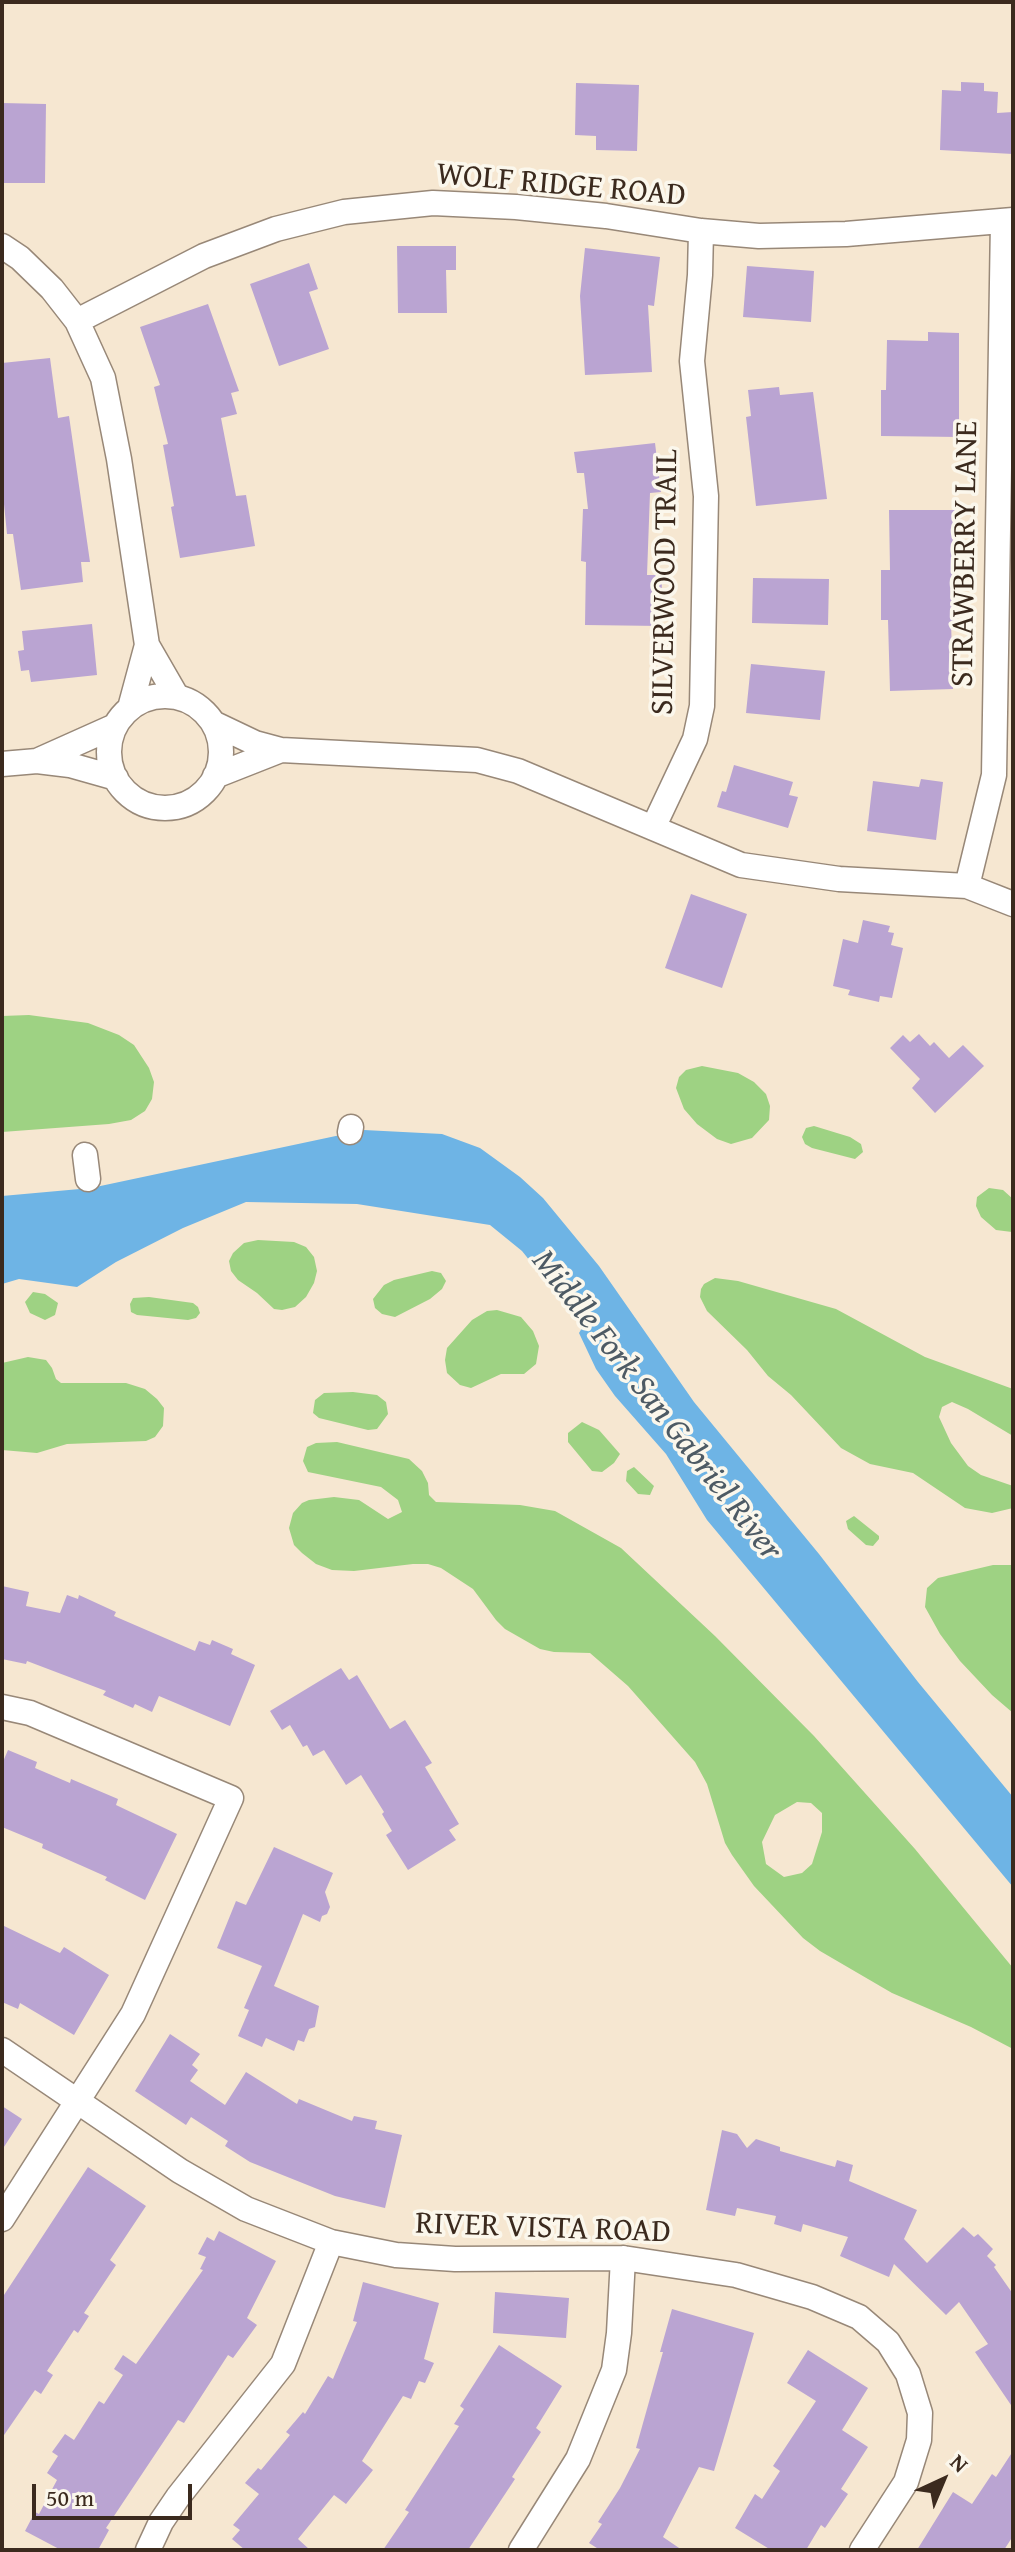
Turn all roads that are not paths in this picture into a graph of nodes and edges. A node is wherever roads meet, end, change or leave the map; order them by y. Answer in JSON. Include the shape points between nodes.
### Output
{"nodes":[{"id":1,"x":1008,"y":220,"type":"edge"},
{"id":2,"x":701,"y":231,"type":"junction"},
{"id":3,"x":2,"y":246,"type":"edge"},
{"id":4,"x":77,"y":321,"type":"junction"},
{"id":5,"x":147,"y":645,"type":"junction"},
{"id":6,"x":177,"y":697,"type":"junction"},
{"id":7,"x":123,"y":717,"type":"junction"},
{"id":8,"x":213,"y":723,"type":"junction"},
{"id":9,"x":281,"y":750,"type":"junction"},
{"id":10,"x":37,"y":761,"type":"junction"},
{"id":11,"x":2,"y":764,"type":"edge"},
{"id":12,"x":215,"y":776,"type":"junction"},
{"id":13,"x":116,"y":778,"type":"junction"},
{"id":14,"x":653,"y":828,"type":"junction"},
{"id":15,"x":967,"y":886,"type":"junction"},
{"id":16,"x":1013,"y":904,"type":"edge"},
{"id":17,"x":85,"y":1155,"type":"dead end"},
{"id":18,"x":88,"y":1179,"type":"dead end"},
{"id":19,"x":2,"y":1707,"type":"edge"},
{"id":20,"x":2,"y":2050,"type":"edge"},
{"id":21,"x":77,"y":2100,"type":"junction"},
{"id":22,"x":2,"y":2219,"type":"edge"},
{"id":23,"x":331,"y":2242,"type":"junction"},
{"id":24,"x":623,"y":2258,"type":"junction"},
{"id":25,"x":148,"y":2550,"type":"edge"},
{"id":26,"x":521,"y":2550,"type":"edge"},
{"id":27,"x":862,"y":2550,"type":"edge"}],
"edges":[{"from":1,"to":2,"type":"street","name":"WOLF RIDGE ROAD","via":[[846,234]]},
{"from":1,"to":15,"type":"street","name":"STRAWBERRY LANE","via":[[994,775]]},
{"from":2,"to":4,"type":"street","name":"WOLF RIDGE ROAD","via":[[502,206],[433,203],[344,212],[276,229],[204,256]]},
{"from":2,"to":14,"type":"street","name":"SILVERWOOD TRAIL","via":[[692,361],[706,496],[702,706],[695,739]]},
{"from":3,"to":4,"type":"street","via":[[52,289]]},
{"from":4,"to":5,"type":"street","via":[[103,378]]},
{"from":5,"to":6,"type":"street"},
{"from":5,"to":7,"type":"street"},
{"from":6,"to":7,"type":"street","via":[[141,701]]},
{"from":6,"to":8,"type":"street","via":[[194,704]]},
{"from":7,"to":10,"type":"street"},
{"from":7,"to":13,"type":"street","via":[[110,743]]},
{"from":8,"to":9,"type":"street"},
{"from":8,"to":12,"type":"street","via":[[221,751]]},
{"from":9,"to":12,"type":"street"},
{"from":9,"to":14,"type":"street","via":[[477,760],[518,771]]},
{"from":10,"to":11,"type":"street"},
{"from":10,"to":13,"type":"street"},
{"from":12,"to":13,"type":"street","via":[[195,799],[159,807],[134,798]]},
{"from":14,"to":15,"type":"street","via":[[741,865],[839,879]]},
{"from":15,"to":16,"type":"street"},
{"from":17,"to":18,"type":"street"},
{"from":19,"to":21,"type":"street","via":[[30,1713],[231,1798],[133,2014]]},
{"from":20,"to":21,"type":"street","name":"RIVER VISTA ROAD"},
{"from":21,"to":22,"type":"street"},
{"from":21,"to":23,"type":"street","name":"RIVER VISTA ROAD","via":[[246,2209]]},
{"from":23,"to":24,"type":"street","name":"RIVER VISTA ROAD","via":[[396,2255],[455,2259]]},
{"from":23,"to":25,"type":"street","via":[[283,2364],[178,2497]]},
{"from":24,"to":26,"type":"street","via":[[614,2370],[578,2459]]},
{"from":24,"to":27,"type":"street","name":"RIVER VISTA ROAD","via":[[736,2275],[812,2297],[859,2317],[888,2342],[908,2374],[920,2413],[919,2440],[906,2482]]}]}
